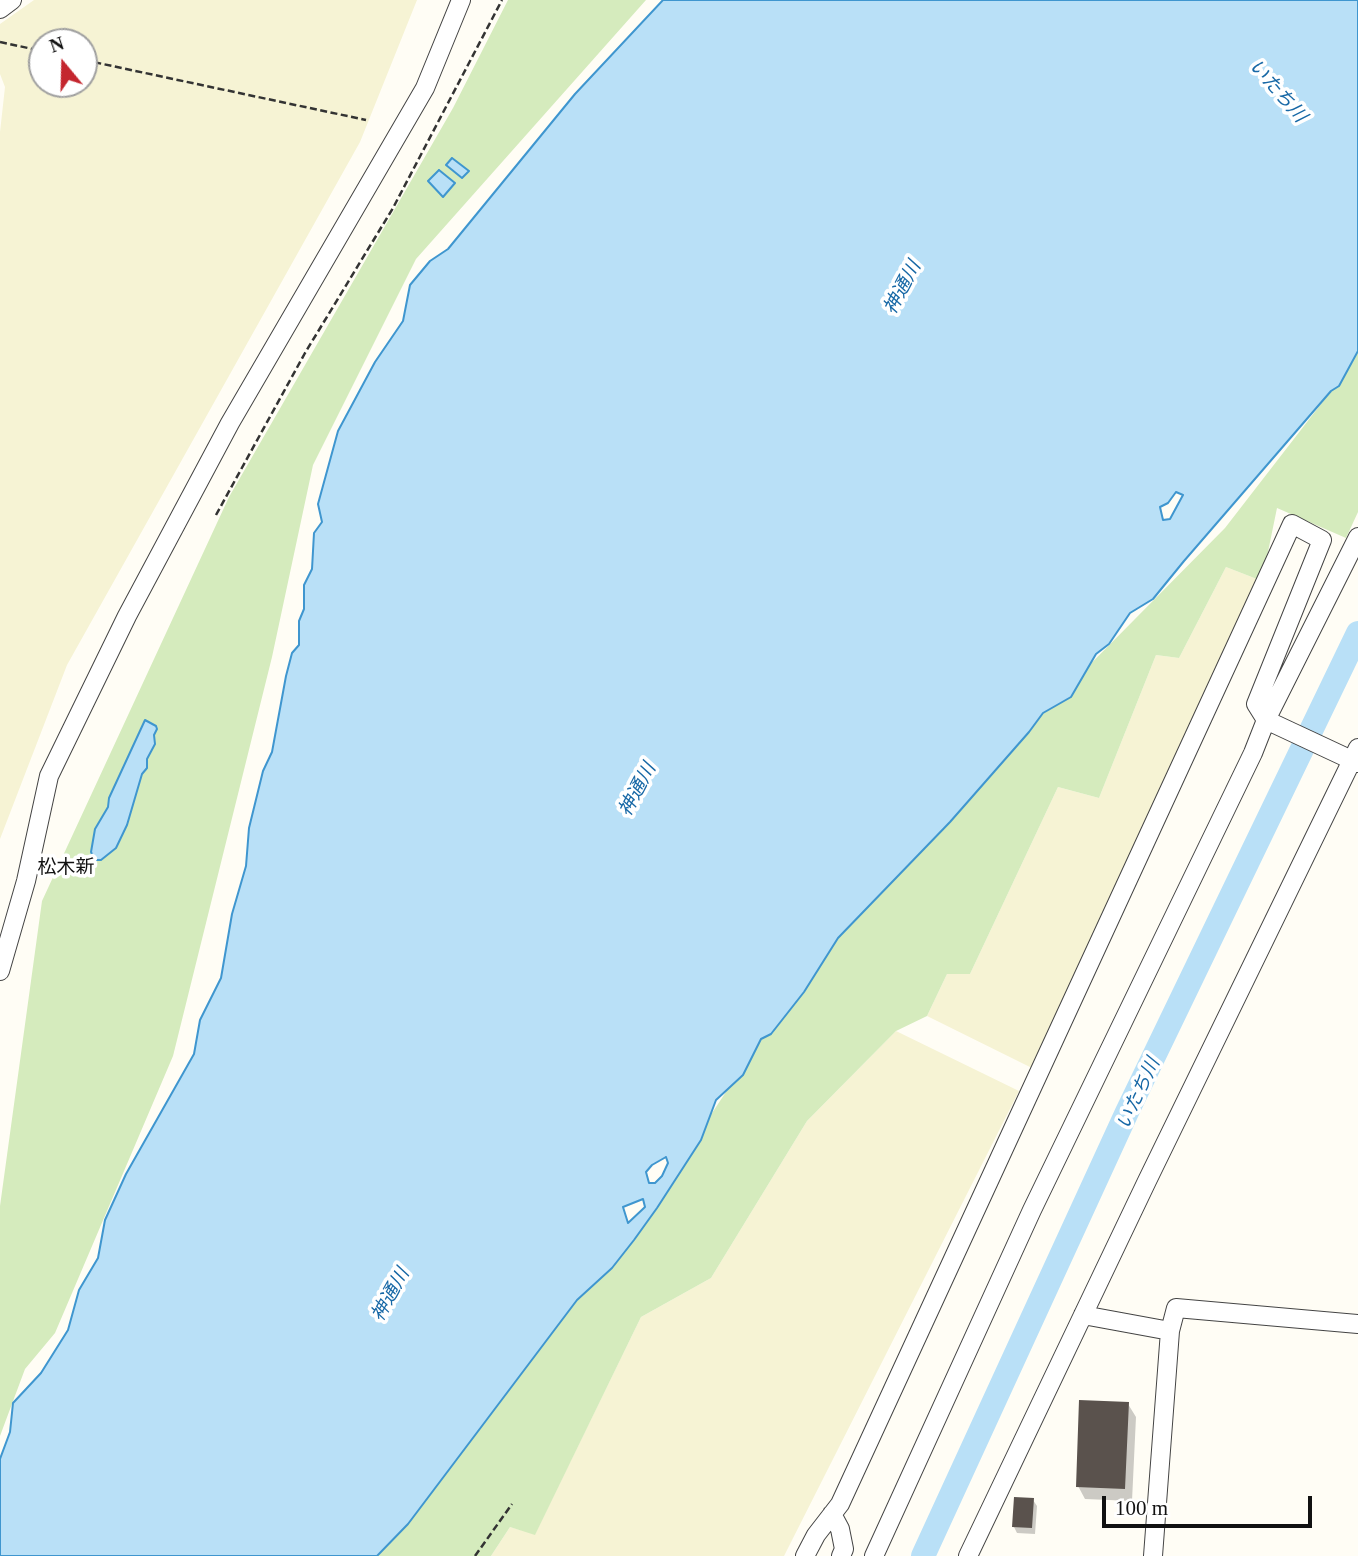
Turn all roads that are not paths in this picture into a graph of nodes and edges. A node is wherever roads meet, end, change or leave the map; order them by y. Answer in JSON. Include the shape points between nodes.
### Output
{"nodes":[{"id":1,"x":12,"y":0,"type":"edge"},
{"id":2,"x":461,"y":0,"type":"edge"},
{"id":3,"x":0,"y":9,"type":"edge"},
{"id":4,"x":1358,"y":537,"type":"edge"},
{"id":5,"x":1271,"y":722,"type":"junction"},
{"id":6,"x":1356,"y":757,"type":"edge"},
{"id":7,"x":0,"y":971,"type":"edge"},
{"id":8,"x":1083,"y":1315,"type":"junction"},
{"id":9,"x":1358,"y":1324,"type":"edge"},
{"id":10,"x":1170,"y":1331,"type":"junction"},
{"id":11,"x":832,"y":1514,"type":"junction"},
{"id":12,"x":805,"y":1556,"type":"edge"},
{"id":13,"x":842,"y":1556,"type":"edge"},
{"id":14,"x":874,"y":1556,"type":"edge"},
{"id":15,"x":968,"y":1556,"type":"edge"},
{"id":16,"x":1153,"y":1556,"type":"edge"}],
"edges":[{"from":1,"to":3,"type":"street"},
{"from":2,"to":7,"type":"street","via":[[425,88],[230,423],[127,616],[49,776]]},
{"from":4,"to":5,"type":"street"},
{"from":5,"to":6,"type":"street"},
{"from":5,"to":11,"type":"street","via":[[1256,704],[1322,540],[1292,524]]},
{"from":5,"to":14,"type":"street","via":[[1032,1210]]},
{"from":6,"to":8,"type":"street"},
{"from":8,"to":10,"type":"street"},
{"from":8,"to":15,"type":"street"},
{"from":9,"to":10,"type":"street","via":[[1176,1308]]},
{"from":10,"to":16,"type":"street"},
{"from":11,"to":12,"type":"street"},
{"from":11,"to":13,"type":"street","via":[[840,1529]]}]}
